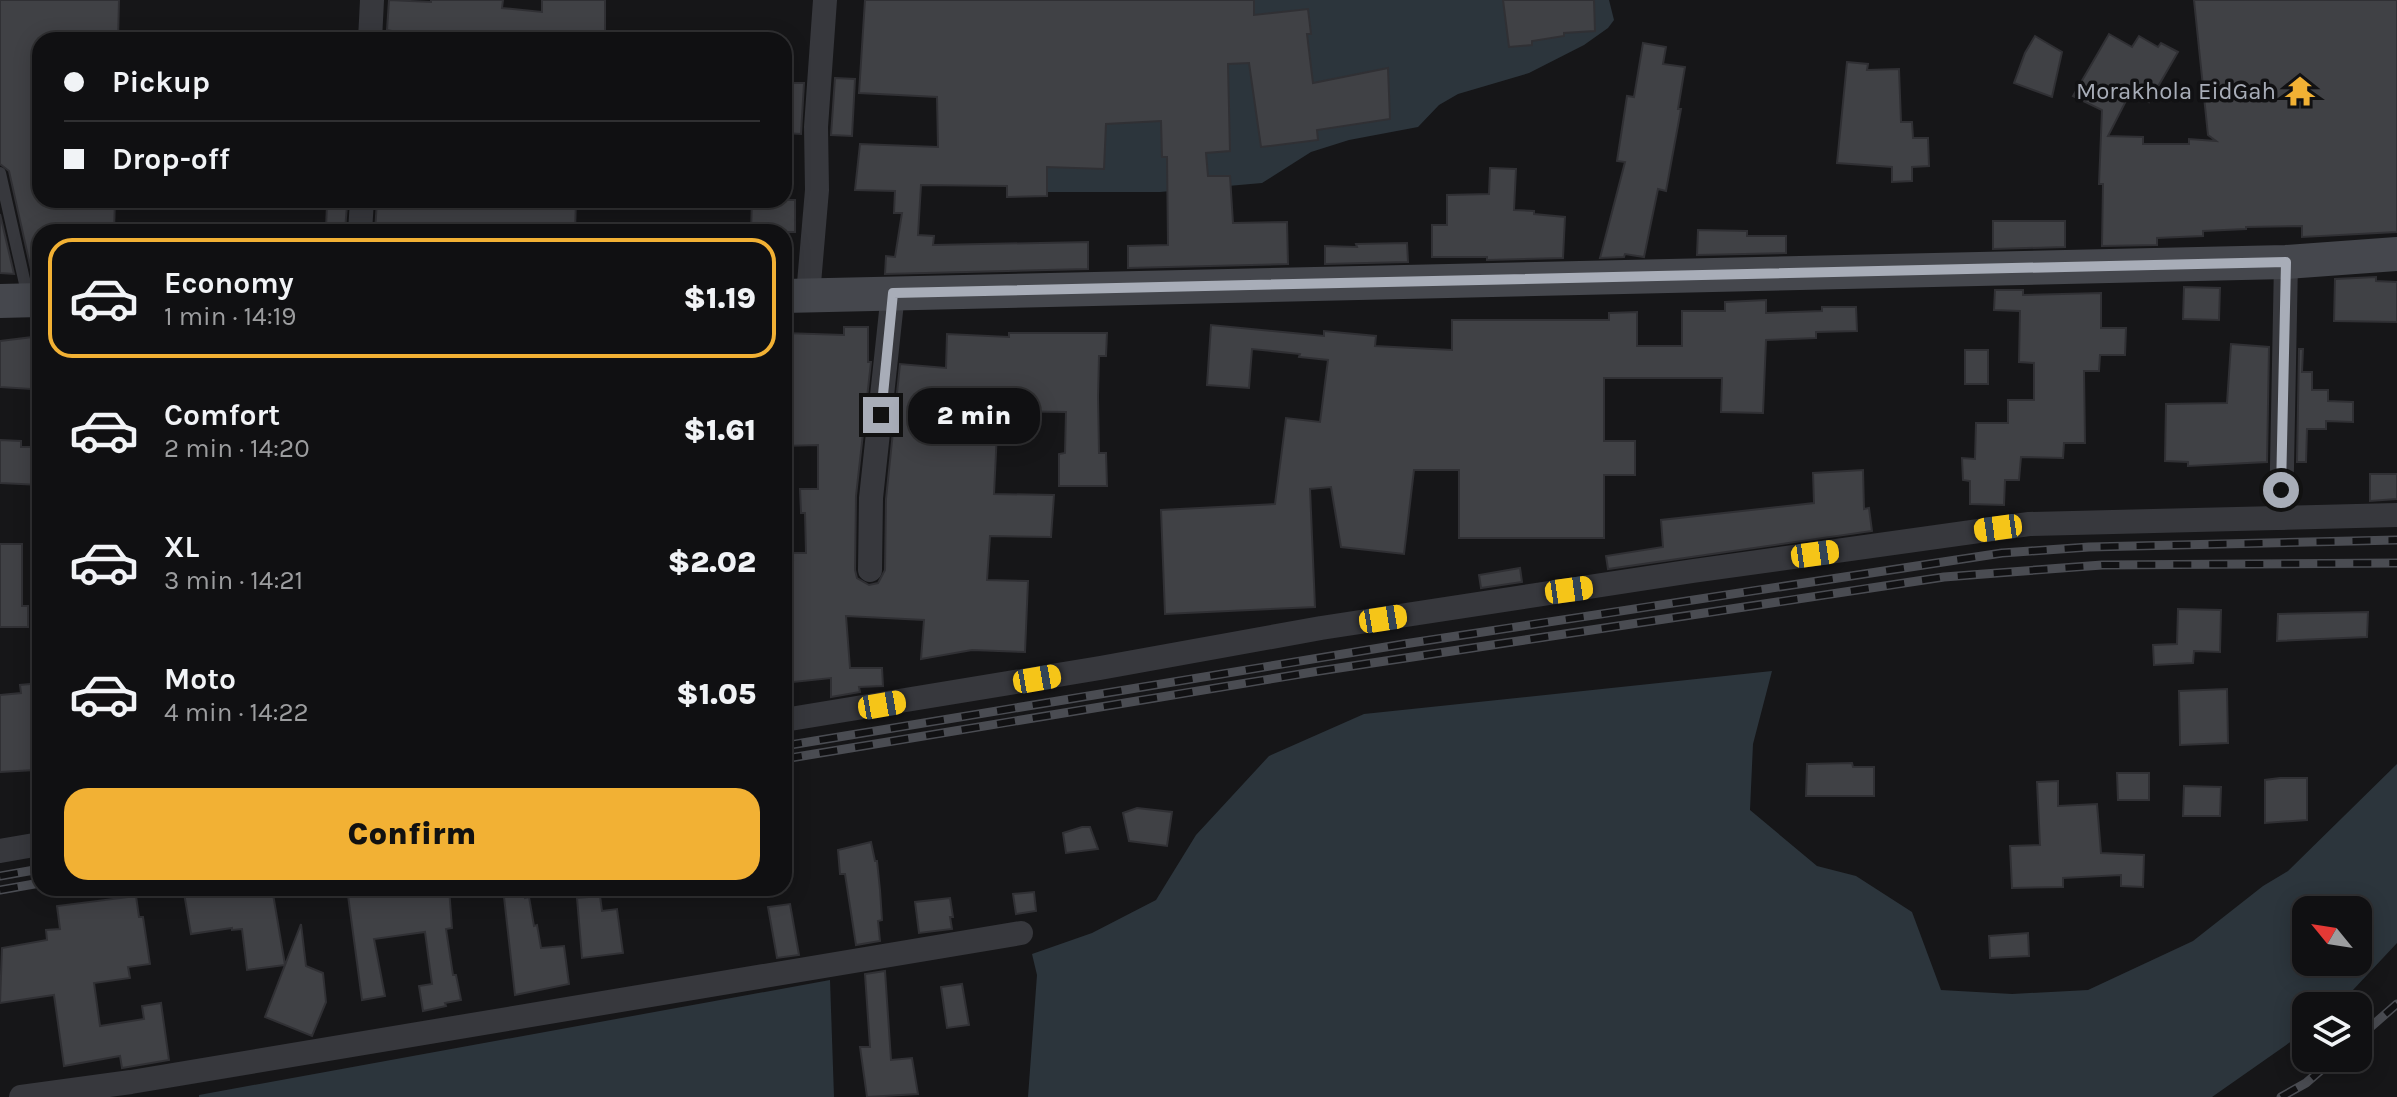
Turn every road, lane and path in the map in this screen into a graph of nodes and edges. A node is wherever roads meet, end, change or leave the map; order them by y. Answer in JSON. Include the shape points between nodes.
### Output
{"nodes":[{"id":1,"x":372,"y":0,"type":"edge"},
{"id":2,"x":825,"y":0,"type":"edge"},
{"id":3,"x":370,"y":32,"type":"edge"},
{"id":4,"x":0,"y":173,"type":"edge"},
{"id":5,"x":2397,"y":254,"type":"edge"},
{"id":6,"x":2286,"y":262,"type":"junction"},
{"id":7,"x":893,"y":293,"type":"junction"},
{"id":8,"x":796,"y":295,"type":"edge"},
{"id":9,"x":23,"y":301,"type":"edge"},
{"id":10,"x":2397,"y":515,"type":"edge"},
{"id":11,"x":2281,"y":518,"type":"junction"},
{"id":12,"x":870,"y":570,"type":"dead end"},
{"id":13,"x":792,"y":719,"type":"edge"},
{"id":14,"x":32,"y":845,"type":"edge"},
{"id":15,"x":0,"y":851,"type":"edge"},
{"id":16,"x":1021,"y":933,"type":"dead end"},
{"id":17,"x":21,"y":1097,"type":"edge"}],
"edges":[{"from":1,"to":3,"type":"street"},
{"from":2,"to":8,"type":"street","via":[[817,190]]},
{"from":4,"to":9,"type":"lane"},
{"from":5,"to":6,"type":"main road"},
{"from":6,"to":7,"type":"main road"},
{"from":6,"to":11,"type":"street"},
{"from":7,"to":8,"type":"main road"},
{"from":7,"to":12,"type":"street","via":[[871,498]]},
{"from":10,"to":11,"type":"street"},
{"from":11,"to":13,"type":"street","via":[[2029,524],[1321,628]]},
{"from":14,"to":15,"type":"street"},
{"from":16,"to":17,"type":"street"}]}
